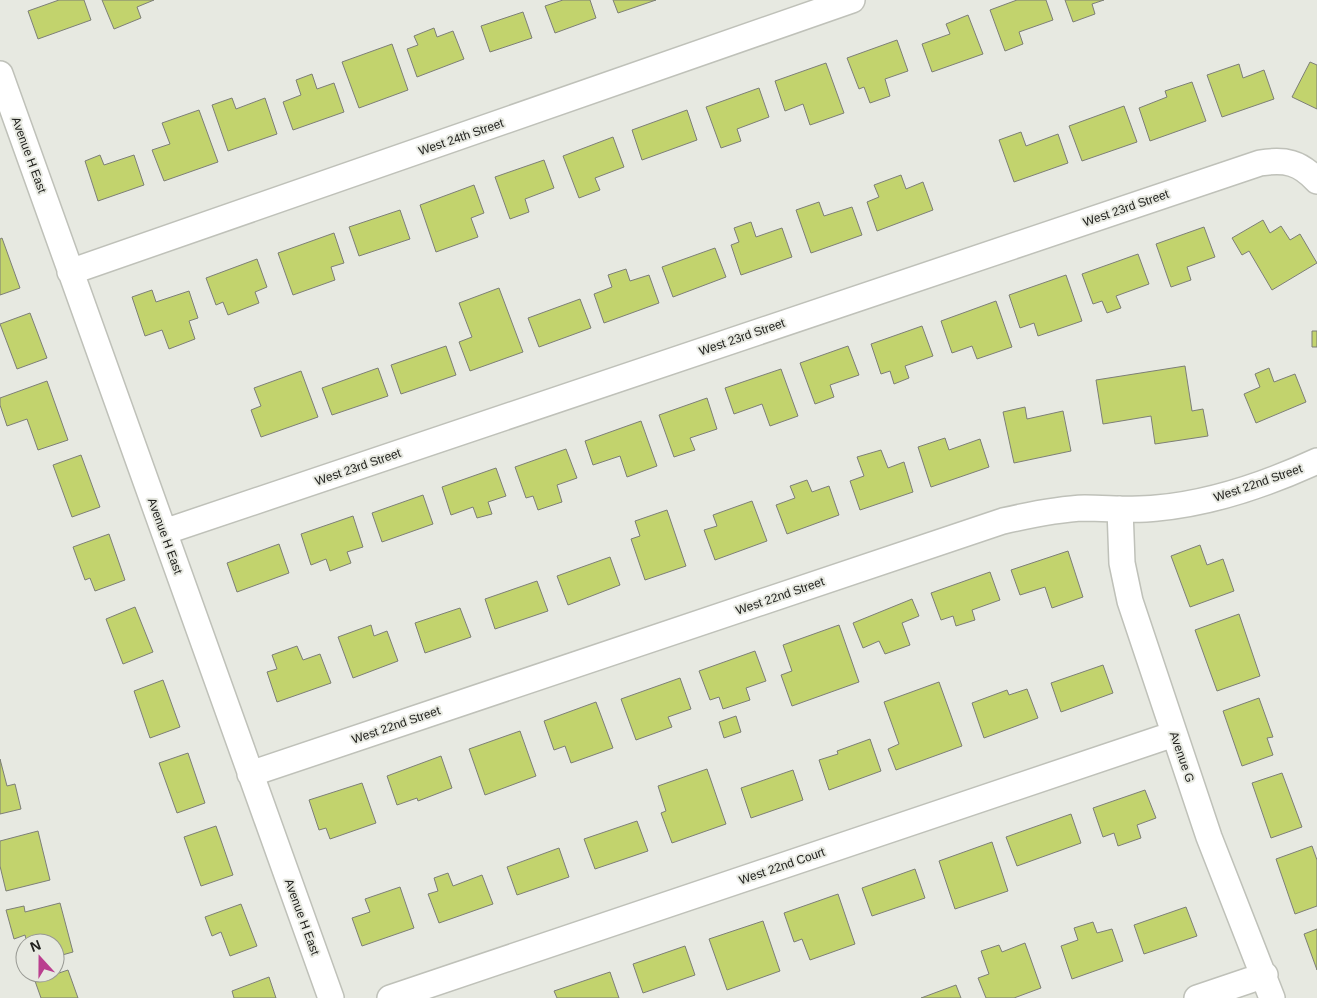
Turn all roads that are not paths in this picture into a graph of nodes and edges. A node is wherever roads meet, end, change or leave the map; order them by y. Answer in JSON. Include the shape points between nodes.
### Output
{"nodes":[{"id":1,"x":852,"y":0,"type":"edge"},
{"id":2,"x":0,"y":74,"type":"edge"},
{"id":3,"x":1317,"y":181,"type":"edge"},
{"id":4,"x":70,"y":272,"type":"junction"},
{"id":5,"x":1317,"y":461,"type":"edge"},
{"id":6,"x":1120,"y":508,"type":"junction"},
{"id":7,"x":164,"y":532,"type":"junction"},
{"id":8,"x":1174,"y":734,"type":"junction"},
{"id":9,"x":250,"y":774,"type":"junction"},
{"id":10,"x":1269,"y":987,"type":"edge"},
{"id":11,"x":331,"y":998,"type":"edge"},
{"id":12,"x":390,"y":998,"type":"edge"},
{"id":13,"x":1196,"y":998,"type":"edge"}],
"edges":[{"from":1,"to":4,"type":"street","name":"West 24th Street"},
{"from":2,"to":4,"type":"street","name":"Avenue H East"},
{"from":3,"to":7,"type":"street","name":"West 23rd Street","via":[[1294,163],[1276,160],[1260,163]]},
{"from":4,"to":7,"type":"street","name":"Avenue H East"},
{"from":5,"to":6,"type":"street","name":"West 22nd Street","via":[[1234,494],[1156,509]]},
{"from":6,"to":8,"type":"street","name":"Avenue G","via":[[1121,553],[1130,601]]},
{"from":6,"to":9,"type":"street","name":"West 22nd Street","via":[[1083,508],[1002,521]]},
{"from":7,"to":9,"type":"street","name":"Avenue H East"},
{"from":8,"to":10,"type":"street","name":"Avenue G","via":[[1209,837]]},
{"from":8,"to":12,"type":"street","name":"West 22nd Court"},
{"from":9,"to":11,"type":"street","name":"Avenue H East"},
{"from":10,"to":13,"type":"street"}]}
